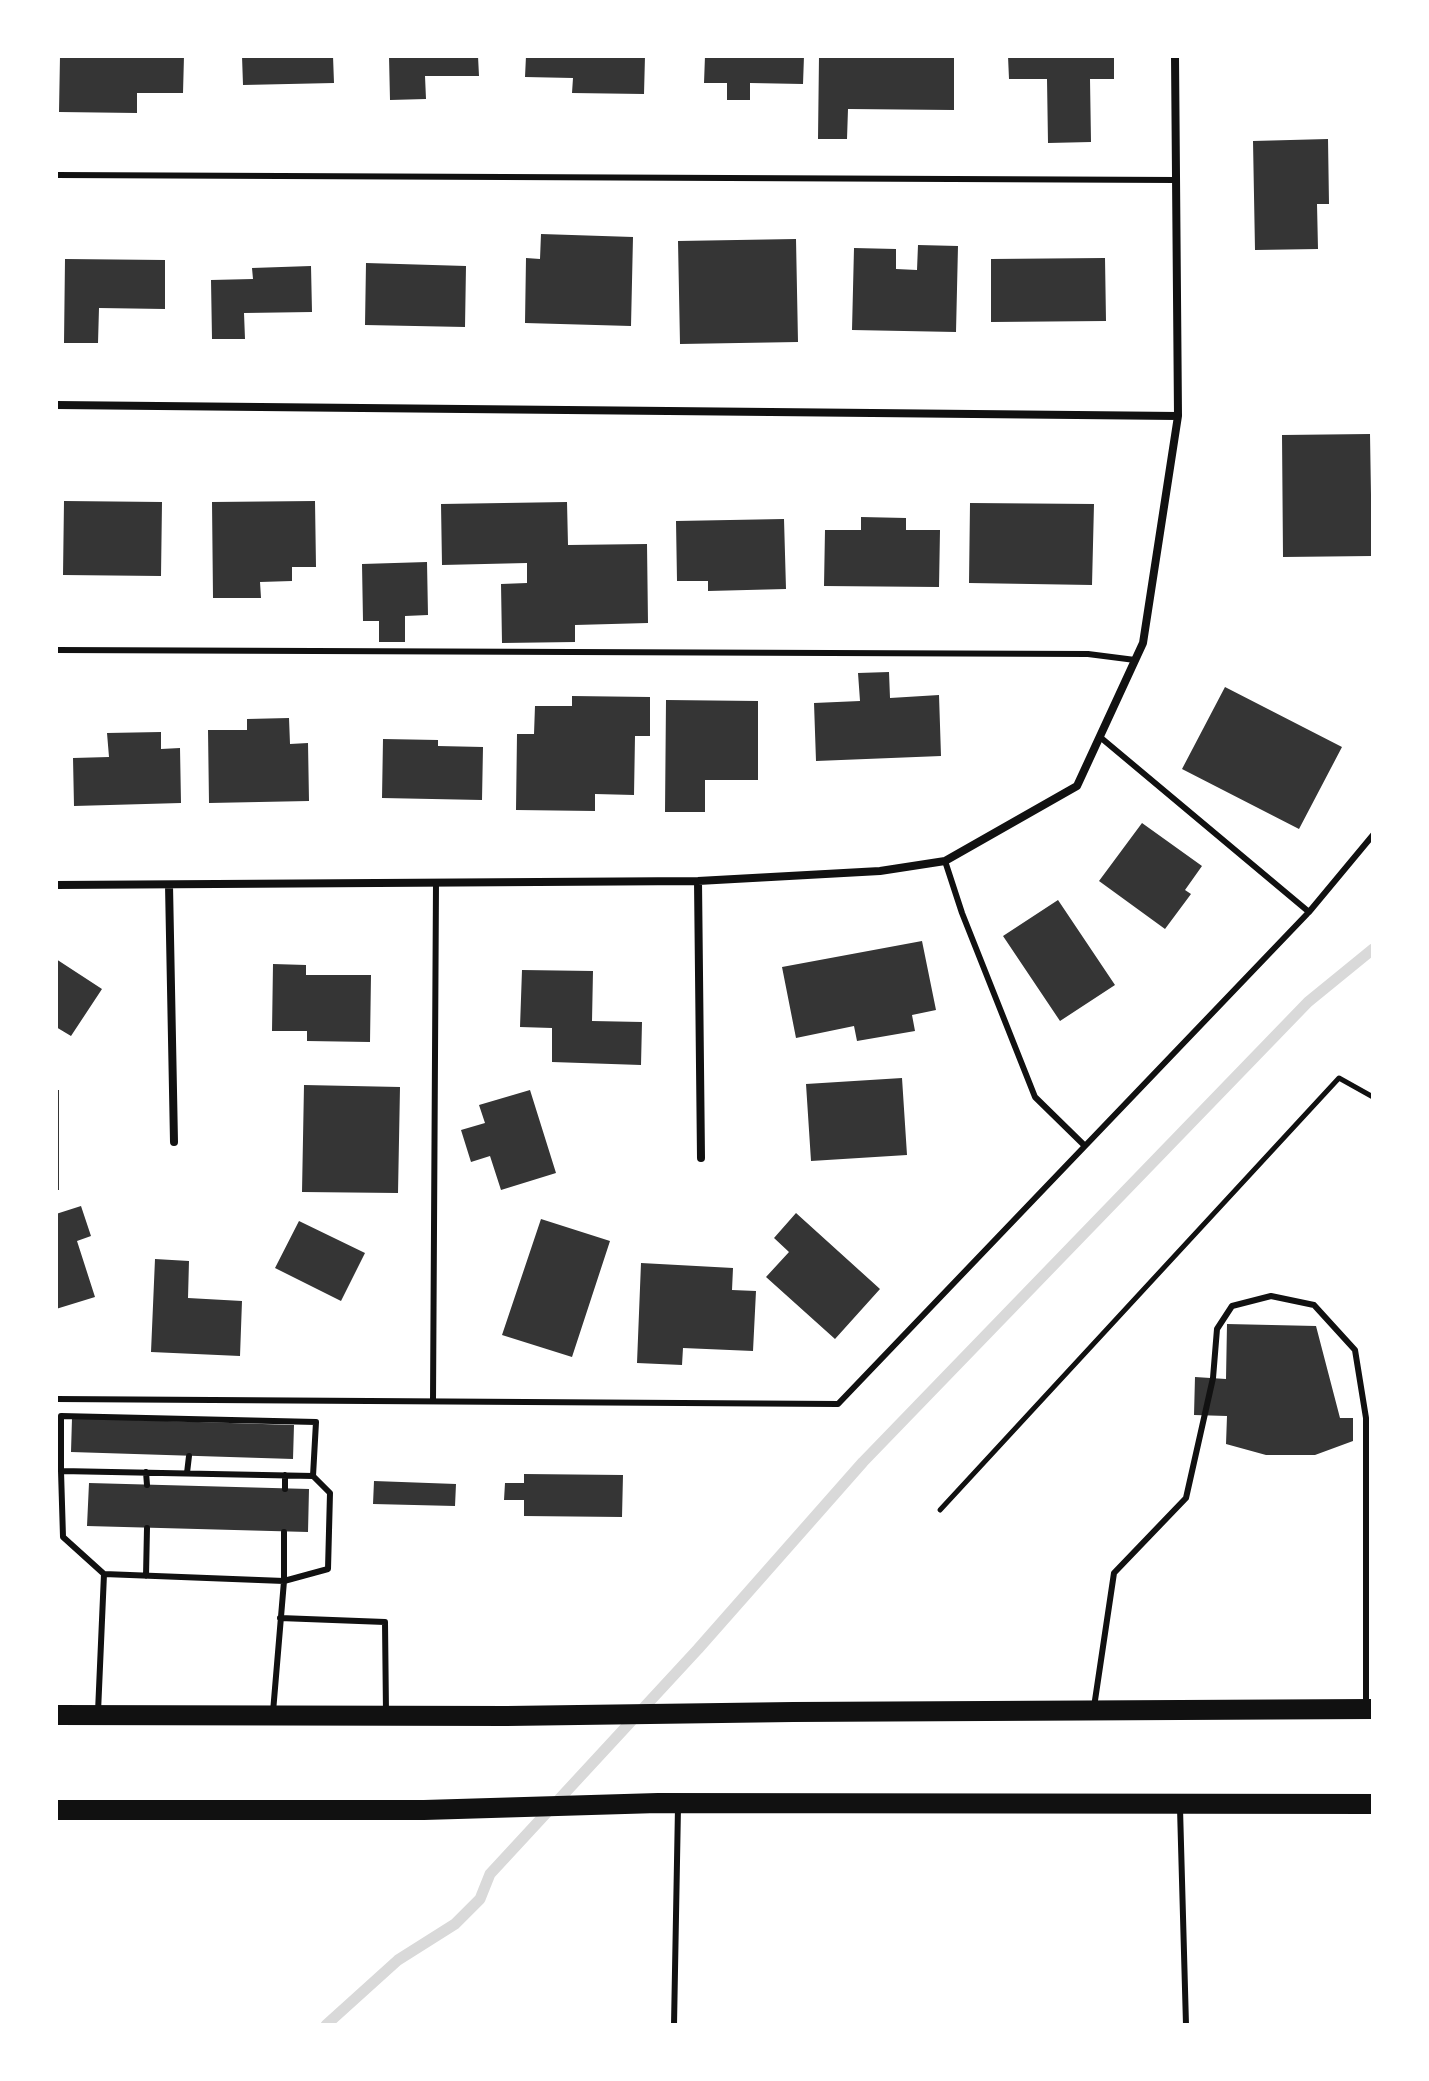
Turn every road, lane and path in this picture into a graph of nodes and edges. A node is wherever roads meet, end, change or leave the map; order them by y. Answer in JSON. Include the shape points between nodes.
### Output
{"nodes":[{"id":1,"x":1175,"y":56,"type":"edge"},
{"id":2,"x":56,"y":175,"type":"edge"},
{"id":3,"x":1176,"y":180,"type":"junction"},
{"id":4,"x":56,"y":405,"type":"edge"},
{"id":5,"x":1178,"y":416,"type":"junction"},
{"id":6,"x":56,"y":650,"type":"edge"},
{"id":7,"x":1135,"y":660,"type":"junction"},
{"id":8,"x":1100,"y":737,"type":"junction"},
{"id":9,"x":1373,"y":835,"type":"edge"},
{"id":10,"x":945,"y":861,"type":"junction"},
{"id":11,"x":698,"y":881,"type":"junction"},
{"id":12,"x":436,"y":883,"type":"junction"},
{"id":13,"x":56,"y":885,"type":"edge"},
{"id":14,"x":169,"y":885,"type":"junction"},
{"id":15,"x":1309,"y":912,"type":"junction"},
{"id":16,"x":1373,"y":1097,"type":"edge"},
{"id":17,"x":174,"y":1142,"type":"dead end"},
{"id":18,"x":1084,"y":1145,"type":"junction"},
{"id":19,"x":701,"y":1158,"type":"dead end"},
{"id":20,"x":56,"y":1399,"type":"edge"},
{"id":21,"x":433,"y":1401,"type":"junction"},
{"id":22,"x":189,"y":1456,"type":"dead end"},
{"id":23,"x":61,"y":1471,"type":"junction"},
{"id":24,"x":146,"y":1472,"type":"junction"},
{"id":25,"x":187,"y":1473,"type":"junction"},
{"id":26,"x":285,"y":1475,"type":"junction"},
{"id":27,"x":313,"y":1476,"type":"junction"},
{"id":28,"x":147,"y":1485,"type":"dead end"},
{"id":29,"x":285,"y":1489,"type":"dead end"},
{"id":30,"x":940,"y":1510,"type":"dead end"},
{"id":31,"x":147,"y":1528,"type":"dead end"},
{"id":32,"x":284,"y":1532,"type":"dead end"},
{"id":33,"x":104,"y":1574,"type":"junction"},
{"id":34,"x":146,"y":1576,"type":"junction"},
{"id":35,"x":284,"y":1581,"type":"junction"},
{"id":36,"x":280,"y":1618,"type":"junction"},
{"id":37,"x":1370,"y":1709,"type":"edge"},
{"id":38,"x":1094,"y":1710,"type":"junction"},
{"id":39,"x":56,"y":1715,"type":"edge"},
{"id":40,"x":98,"y":1715,"type":"junction"},
{"id":41,"x":273,"y":1715,"type":"junction"},
{"id":42,"x":386,"y":1715,"type":"junction"},
{"id":43,"x":668,"y":1803,"type":"junction"},
{"id":44,"x":1180,"y":1804,"type":"junction"},
{"id":45,"x":1373,"y":1804,"type":"edge"},
{"id":46,"x":56,"y":1810,"type":"edge"},
{"id":47,"x":1185,"y":2024,"type":"edge"},
{"id":48,"x":674,"y":2025,"type":"edge"}],
"edges":[{"from":1,"to":3,"type":"street"},
{"from":2,"to":3,"type":"lane"},
{"from":3,"to":5,"type":"street"},
{"from":4,"to":5,"type":"street"},
{"from":5,"to":7,"type":"street","via":[[1143,643]]},
{"from":6,"to":7,"type":"lane","via":[[1088,654]]},
{"from":7,"to":8,"type":"street"},
{"from":8,"to":10,"type":"street","via":[[1077,786]]},
{"from":8,"to":15,"type":"lane"},
{"from":9,"to":15,"type":"lane"},
{"from":10,"to":11,"type":"street","via":[[880,871]]},
{"from":10,"to":18,"type":"lane","via":[[1035,1097]]},
{"from":11,"to":12,"type":"street"},
{"from":11,"to":19,"type":"street"},
{"from":12,"to":14,"type":"street"},
{"from":12,"to":21,"type":"lane"},
{"from":13,"to":14,"type":"street"},
{"from":14,"to":17,"type":"street"},
{"from":15,"to":18,"type":"lane"},
{"from":16,"to":30,"type":"path","via":[[1339,1078]]},
{"from":18,"to":21,"type":"lane","via":[[838,1404]]},
{"from":20,"to":21,"type":"lane"},
{"from":22,"to":25,"type":"lane"},
{"from":23,"to":24,"type":"lane"},
{"from":23,"to":27,"type":"lane","via":[[61,1416],[316,1422]]},
{"from":23,"to":33,"type":"lane","via":[[63,1537]]},
{"from":24,"to":25,"type":"lane"},
{"from":24,"to":28,"type":"lane"},
{"from":25,"to":26,"type":"lane"},
{"from":26,"to":27,"type":"lane"},
{"from":26,"to":29,"type":"lane"},
{"from":27,"to":35,"type":"lane","via":[[330,1493],[328,1569]]},
{"from":31,"to":34,"type":"lane"},
{"from":32,"to":35,"type":"lane"},
{"from":33,"to":34,"type":"lane"},
{"from":33,"to":40,"type":"lane"},
{"from":34,"to":35,"type":"lane"},
{"from":35,"to":36,"type":"lane"},
{"from":36,"to":41,"type":"lane"},
{"from":36,"to":42,"type":"lane","via":[[385,1622]]},
{"from":37,"to":38,"type":"main road"},
{"from":37,"to":38,"type":"lane","via":[[1366,1418],[1355,1350],[1314,1305],[1271,1296],[1232,1306],[1217,1329],[1213,1378],[1186,1498],[1114,1573]]},
{"from":38,"to":42,"type":"main road"},
{"from":39,"to":40,"type":"main road"},
{"from":40,"to":41,"type":"main road"},
{"from":41,"to":42,"type":"main road"},
{"from":43,"to":44,"type":"main road"},
{"from":43,"to":46,"type":"main road","via":[[424,1810]]},
{"from":43,"to":48,"type":"lane"},
{"from":44,"to":45,"type":"main road"},
{"from":44,"to":47,"type":"lane"}]}
